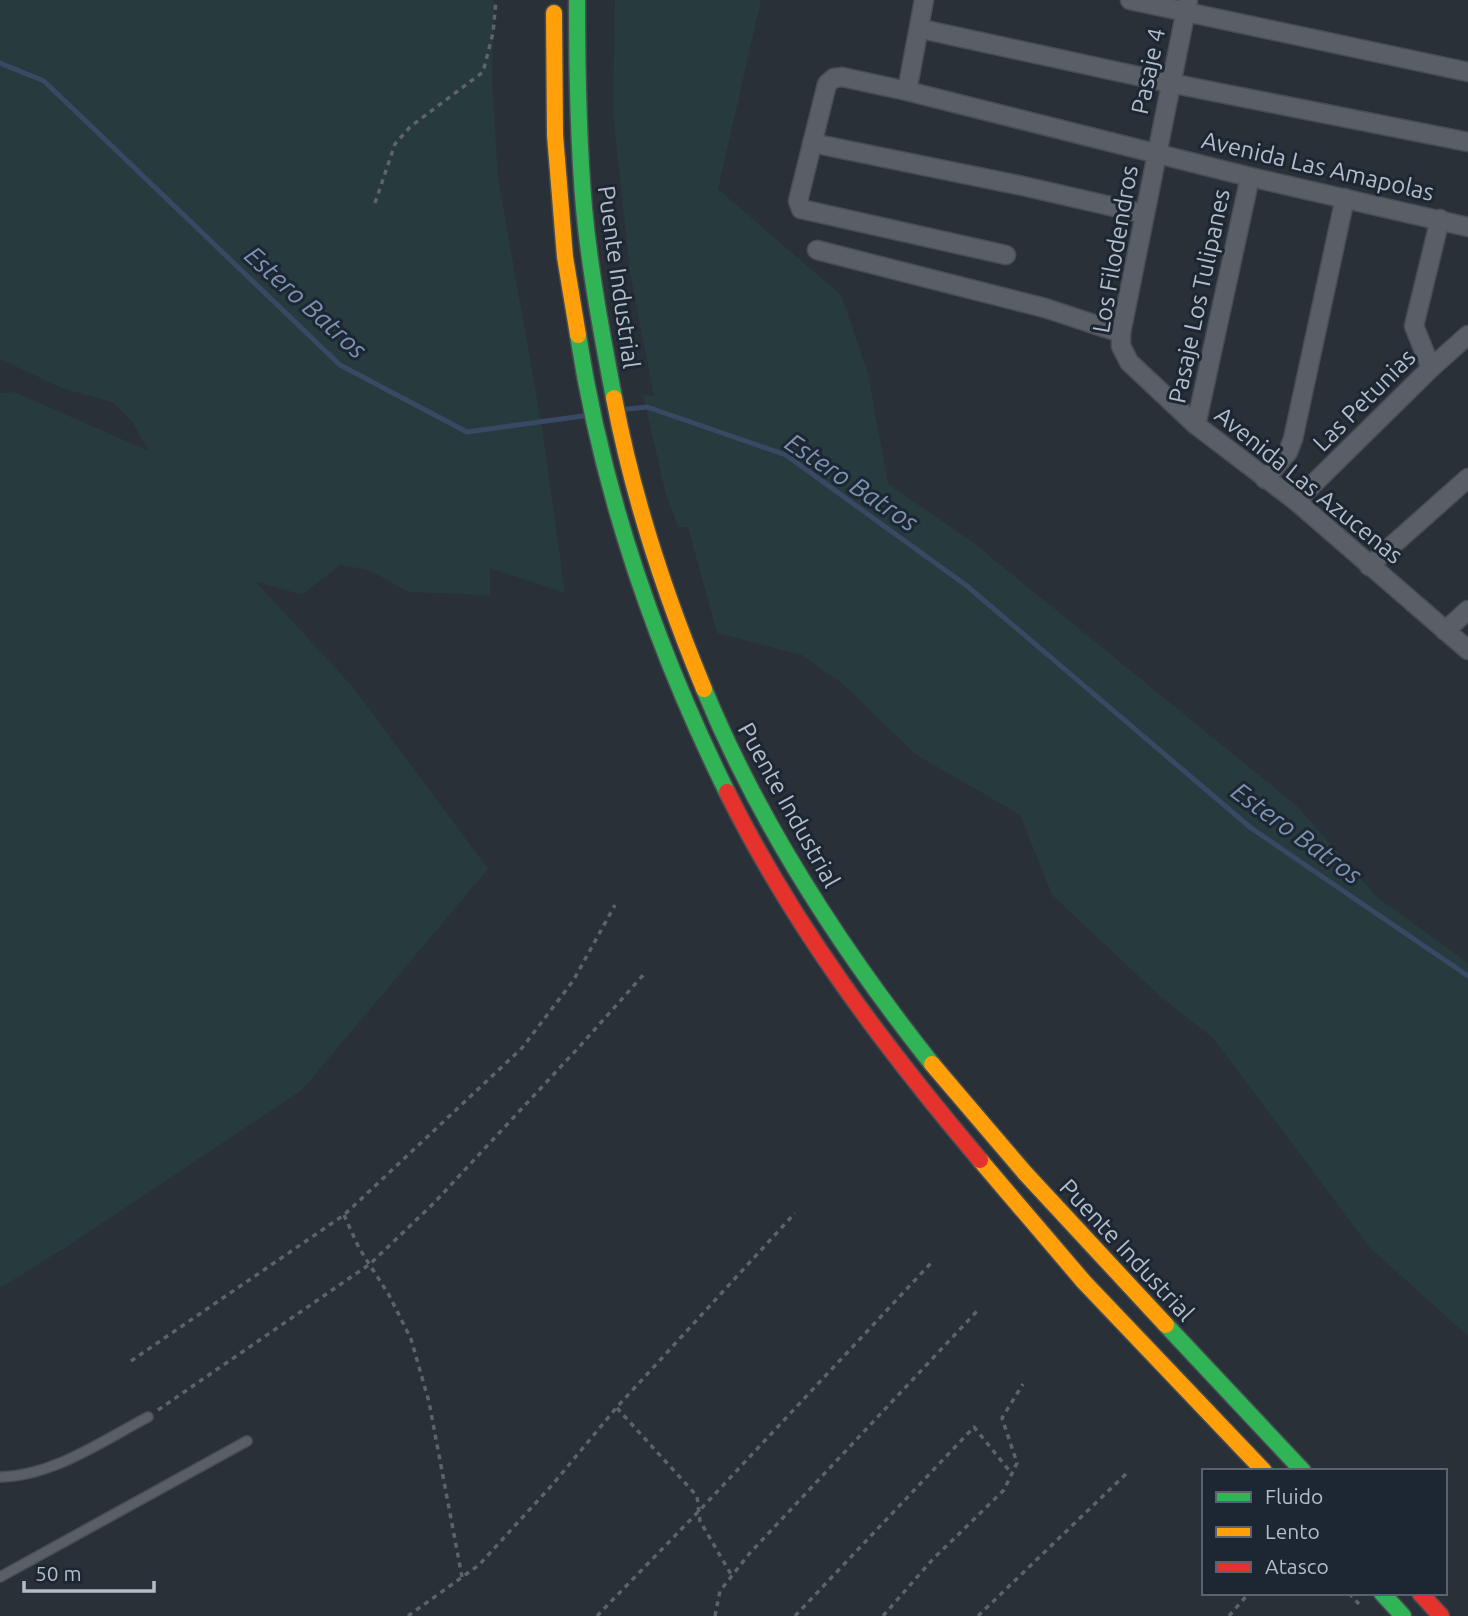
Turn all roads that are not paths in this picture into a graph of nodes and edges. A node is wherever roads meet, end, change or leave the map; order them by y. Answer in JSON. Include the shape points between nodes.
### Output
{"nodes":[{"id":1,"x":554,"y":0,"type":"edge"},
{"id":2,"x":577,"y":0,"type":"edge"},
{"id":3,"x":924,"y":0,"type":"edge"},
{"id":4,"x":1130,"y":0,"type":"edge"},
{"id":5,"x":1187,"y":6,"type":"edge"},
{"id":6,"x":926,"y":30,"type":"dead end"},
{"id":7,"x":1468,"y":72,"type":"edge"},
{"id":8,"x":1170,"y":83,"type":"junction"},
{"id":9,"x":907,"y":91,"type":"junction"},
{"id":10,"x":1468,"y":142,"type":"edge"},
{"id":11,"x":812,"y":143,"type":"junction"},
{"id":12,"x":1157,"y":152,"type":"junction"},
{"id":13,"x":1250,"y":177,"type":"junction"},
{"id":14,"x":1345,"y":198,"type":"junction"},
{"id":15,"x":1145,"y":214,"type":"junction"},
{"id":16,"x":1440,"y":219,"type":"junction"},
{"id":17,"x":1468,"y":227,"type":"edge"},
{"id":18,"x":817,"y":250,"type":"dead end"},
{"id":19,"x":1006,"y":255,"type":"dead end"},
{"id":20,"x":1121,"y":333,"type":"junction"},
{"id":21,"x":1468,"y":335,"type":"edge"},
{"id":22,"x":1124,"y":354,"type":"joint"},
{"id":23,"x":1431,"y":368,"type":"junction"},
{"id":24,"x":1196,"y":425,"type":"junction"},
{"id":25,"x":1468,"y":478,"type":"edge"},
{"id":26,"x":1265,"y":479,"type":"junction"},
{"id":27,"x":1296,"y":501,"type":"junction"},
{"id":28,"x":1369,"y":566,"type":"junction"},
{"id":29,"x":1468,"y":610,"type":"edge"},
{"id":30,"x":1445,"y":631,"type":"junction"},
{"id":31,"x":1468,"y":650,"type":"edge"},
{"id":32,"x":148,"y":1417,"type":"road end"},
{"id":33,"x":247,"y":1441,"type":"dead end"},
{"id":34,"x":1262,"y":1469,"type":"edge"},
{"id":35,"x":1301,"y":1469,"type":"edge"},
{"id":36,"x":0,"y":1477,"type":"edge"},
{"id":37,"x":0,"y":1577,"type":"edge"},
{"id":38,"x":1384,"y":1595,"type":"edge"},
{"id":39,"x":1422,"y":1595,"type":"edge"},
{"id":40,"x":1403,"y":1616,"type":"edge"},
{"id":41,"x":1441,"y":1616,"type":"edge"}],
"edges":[{"from":1,"to":34,"type":"highway","name":"Puente Industrial","via":[[558,193],[575,328],[597,442],[622,532],[696,731],[746,831],[811,940],[924,1094],[1083,1280]]},
{"from":2,"to":35,"type":"highway","name":"Puente Industrial","via":[[584,197],[623,440],[650,543],[723,734],[766,819],[885,1004],[1026,1176]]},
{"from":3,"to":9,"type":"street"},
{"from":4,"to":5,"type":"street"},
{"from":5,"to":7,"type":"street"},
{"from":5,"to":8,"type":"street","name":"Pasaje 4"},
{"from":6,"to":8,"type":"street"},
{"from":8,"to":10,"type":"street"},
{"from":8,"to":12,"type":"street","name":"Pasaje 4"},
{"from":9,"to":11,"type":"street","name":"Avenida Las Amapolas","via":[[834,78],[827,85]]},
{"from":9,"to":12,"type":"street","name":"Avenida Las Amapolas"},
{"from":11,"to":15,"type":"street"},
{"from":11,"to":19,"type":"street","via":[[798,201],[804,211]]},
{"from":12,"to":13,"type":"street","name":"Avenida Las Amapolas"},
{"from":12,"to":15,"type":"street","name":"Los Filodendros"},
{"from":13,"to":14,"type":"street","name":"Avenida Las Amapolas"},
{"from":13,"to":24,"type":"street","name":"Pasaje Los Tulipanes"},
{"from":14,"to":16,"type":"street","name":"Avenida Las Amapolas"},
{"from":14,"to":26,"type":"street","via":[[1293,439]]},
{"from":15,"to":20,"type":"street","name":"Los Filodendros"},
{"from":16,"to":17,"type":"street","name":"Avenida Las Amapolas"},
{"from":16,"to":23,"type":"street","via":[[1414,326]]},
{"from":18,"to":20,"type":"street","via":[[1045,308]]},
{"from":20,"to":22,"type":"street","name":"Los Filodendros"},
{"from":21,"to":23,"type":"street","name":"Las Petunias"},
{"from":22,"to":24,"type":"street","name":"Avenida Las Azucenas"},
{"from":23,"to":27,"type":"street","name":"Las Petunias"},
{"from":24,"to":26,"type":"street","name":"Avenida Las Azucenas"},
{"from":25,"to":28,"type":"street"},
{"from":26,"to":27,"type":"street","name":"Avenida Las Azucenas"},
{"from":27,"to":28,"type":"street","name":"Avenida Las Azucenas"},
{"from":28,"to":30,"type":"street","name":"Avenida Las Azucenas"},
{"from":29,"to":30,"type":"street"},
{"from":30,"to":31,"type":"street","name":"Avenida Las Azucenas"},
{"from":32,"to":36,"type":"lane","via":[[53,1466]]},
{"from":33,"to":37,"type":"lane"},
{"from":38,"to":40,"type":"highway"},
{"from":39,"to":41,"type":"highway"}]}
